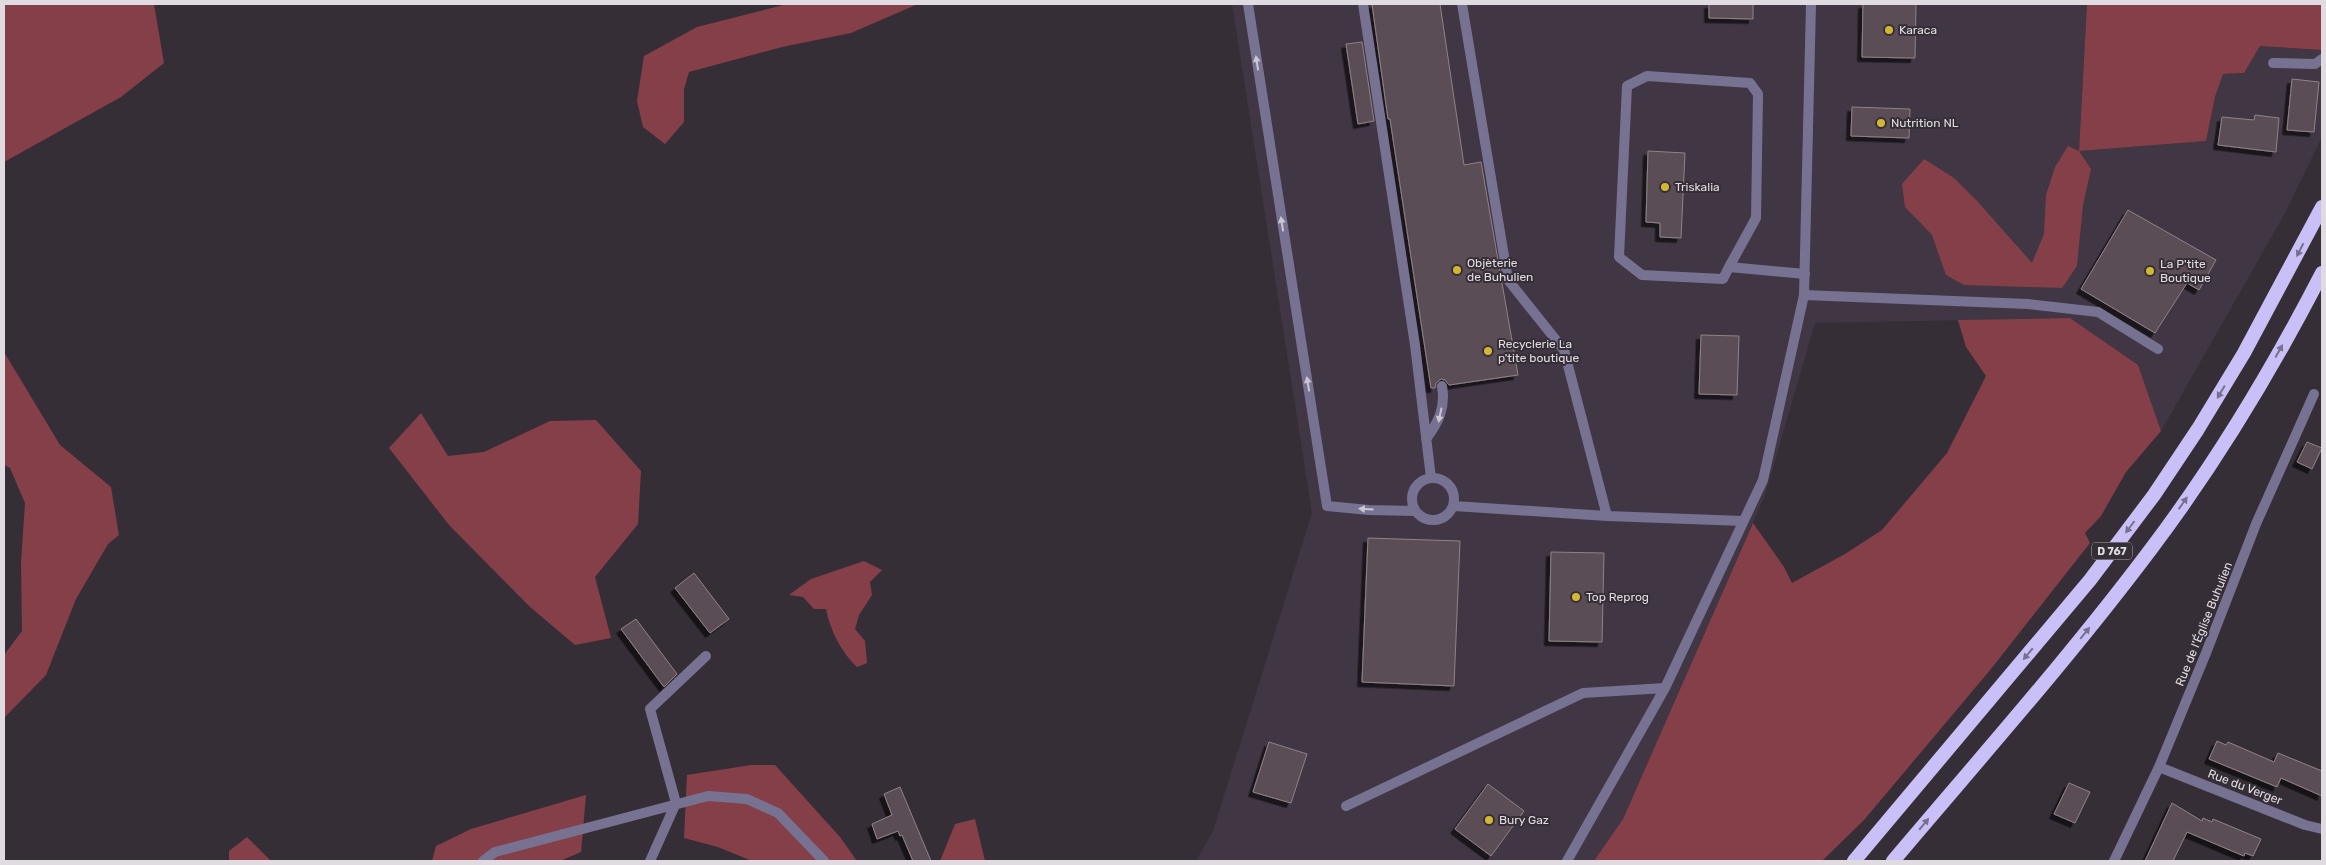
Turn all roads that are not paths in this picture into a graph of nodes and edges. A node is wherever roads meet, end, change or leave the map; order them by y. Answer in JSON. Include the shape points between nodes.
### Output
{"nodes":[{"id":1,"x":1248,"y":4,"type":"edge"},
{"id":2,"x":1363,"y":4,"type":"edge"},
{"id":3,"x":1462,"y":4,"type":"edge"},
{"id":4,"x":1811,"y":4,"type":"edge"},
{"id":5,"x":2322,"y":59,"type":"edge"},
{"id":6,"x":2273,"y":63,"type":"dead end"},
{"id":7,"x":2322,"y":207,"type":"edge"},
{"id":8,"x":1729,"y":267,"type":"junction"},
{"id":9,"x":2322,"y":272,"type":"edge"},
{"id":10,"x":1805,"y":274,"type":"junction"},
{"id":11,"x":1804,"y":295,"type":"junction"},
{"id":12,"x":2158,"y":348,"type":"dead end"},
{"id":13,"x":1442,"y":386,"type":"dead end"},
{"id":14,"x":2314,"y":394,"type":"dead end"},
{"id":15,"x":1426,"y":439,"type":"junction"},
{"id":16,"x":1431,"y":478,"type":"junction"},
{"id":17,"x":1454,"y":506,"type":"junction"},
{"id":18,"x":1415,"y":511,"type":"junction"},
{"id":19,"x":1608,"y":516,"type":"junction"},
{"id":20,"x":1743,"y":521,"type":"junction"},
{"id":21,"x":706,"y":656,"type":"dead end"},
{"id":22,"x":1665,"y":688,"type":"junction"},
{"id":23,"x":2159,"y":767,"type":"junction"},
{"id":24,"x":676,"y":803,"type":"junction"},
{"id":25,"x":1346,"y":806,"type":"dead end"},
{"id":26,"x":2322,"y":829,"type":"edge"},
{"id":27,"x":483,"y":861,"type":"edge"},
{"id":28,"x":650,"y":861,"type":"edge"},
{"id":29,"x":824,"y":861,"type":"edge"},
{"id":30,"x":1567,"y":861,"type":"edge"},
{"id":31,"x":1854,"y":861,"type":"edge"},
{"id":32,"x":1893,"y":861,"type":"edge"},
{"id":33,"x":2114,"y":861,"type":"edge"}],
"edges":[{"from":18,"to":1,"type":"street","one_way":true,"via":[[1327,506]]},
{"from":2,"to":15,"type":"street"},
{"from":3,"to":19,"type":"street","via":[[1508,280],[1564,350]]},
{"from":4,"to":10,"type":"street"},
{"from":5,"to":6,"type":"street","via":[[2315,64]]},
{"from":7,"to":31,"type":"highway","number":"D 767","one_way":true,"via":[[2244,353],[2154,495],[2090,580]]},
{"from":8,"to":8,"type":"street","via":[[1723,279],[1642,275],[1619,258],[1627,86],[1647,76],[1750,83],[1758,94],[1756,218]]},
{"from":8,"to":10,"type":"street"},
{"from":32,"to":9,"type":"highway","number":"D 767","one_way":true,"via":[[2085,633],[2152,548],[2220,449]]},
{"from":10,"to":11,"type":"street"},
{"from":11,"to":12,"type":"street","via":[[2028,304],[2098,312]]},
{"from":11,"to":20,"type":"street","via":[[1763,480]]},
{"from":13,"to":15,"type":"street","one_way":true,"via":[[1444,396],[1438,423]]},
{"from":14,"to":23,"type":"street","name":"Rue de l'Église Buhulien","via":[[2256,524]]},
{"from":15,"to":16,"type":"street"},
{"from":16,"to":17,"type":"street","via":[[1443,480],[1452,488]]},
{"from":16,"to":18,"type":"street","via":[[1418,484],[1414,490],[1412,504]]},
{"from":17,"to":18,"type":"street","via":[[1445,517],[1432,521]]},
{"from":17,"to":19,"type":"street"},
{"from":19,"to":20,"type":"street"},
{"from":20,"to":22,"type":"street"},
{"from":21,"to":24,"type":"street","via":[[650,709]]},
{"from":22,"to":25,"type":"street","via":[[1583,694]]},
{"from":22,"to":30,"type":"street"},
{"from":23,"to":26,"type":"street","name":"Rue du Verger"},
{"from":23,"to":33,"type":"street","name":"Rue de l'Église Buhulien"},
{"from":24,"to":27,"type":"street","via":[[495,852]]},
{"from":24,"to":28,"type":"street"},
{"from":24,"to":29,"type":"street","via":[[708,796],[747,800],[778,813]]}]}
